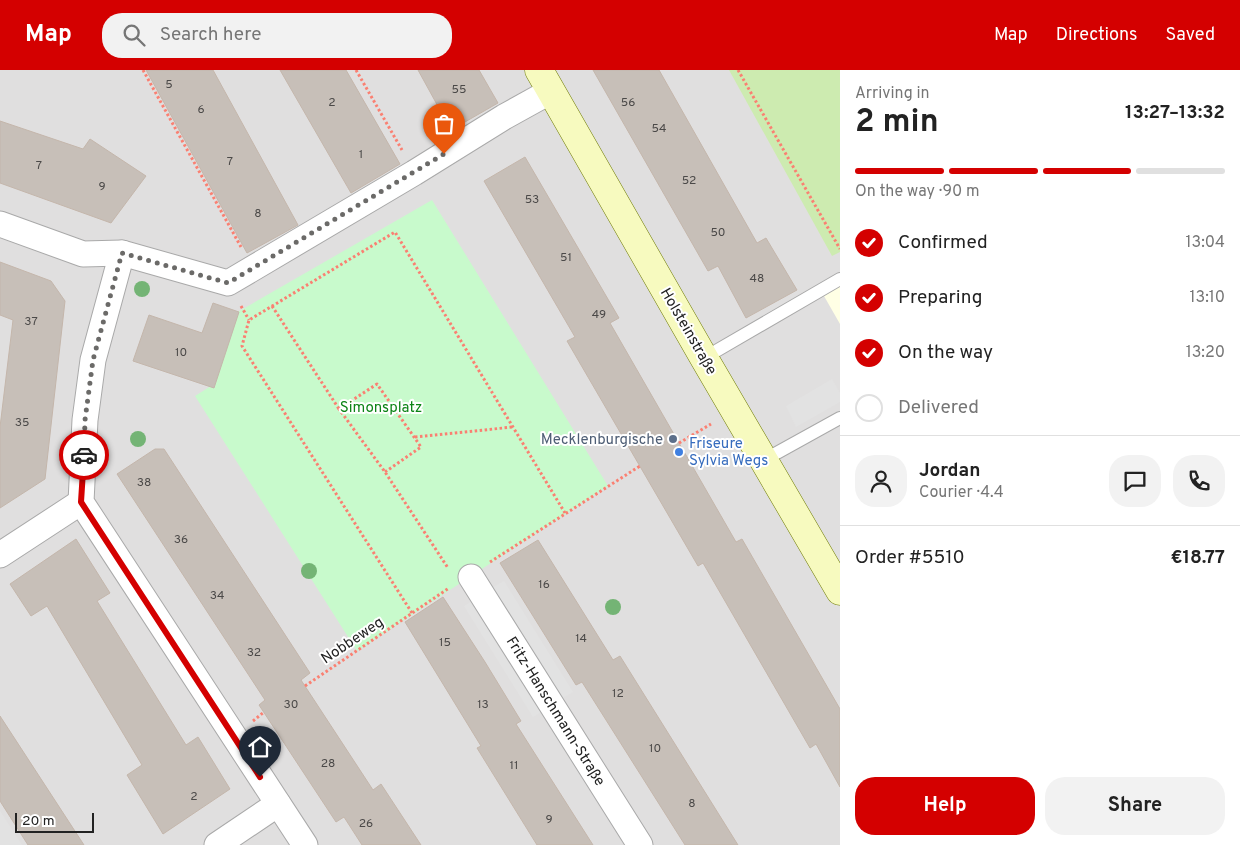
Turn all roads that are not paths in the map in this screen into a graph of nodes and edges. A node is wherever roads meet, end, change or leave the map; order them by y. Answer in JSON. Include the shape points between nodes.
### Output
{"nodes":[{"id":1,"x":545,"y":80,"type":"edge"},
{"id":2,"x":0,"y":224,"type":"edge"},
{"id":3,"x":122,"y":253,"type":"junction"},
{"id":4,"x":840,"y":279,"type":"edge"},
{"id":5,"x":704,"y":358,"type":"junction"},
{"id":6,"x":840,"y":418,"type":"edge"},
{"id":7,"x":764,"y":460,"type":"junction"},
{"id":8,"x":81,"y":502,"type":"junction"},
{"id":9,"x":0,"y":555,"type":"edge"},
{"id":10,"x":462,"y":576,"type":"road end"},
{"id":11,"x":840,"y":591,"type":"edge"},
{"id":12,"x":278,"y":804,"type":"junction"},
{"id":13,"x":217,"y":845,"type":"edge"},
{"id":14,"x":304,"y":845,"type":"edge"},
{"id":15,"x":640,"y":845,"type":"edge"}],
"edges":[{"from":1,"to":3,"type":"street","via":[[504,118],[228,283]]},
{"from":1,"to":5,"type":"street","name":"Holsteinstraße"},
{"from":2,"to":3,"type":"street","via":[[83,254]]},
{"from":3,"to":8,"type":"street","via":[[93,360],[85,420]]},
{"from":4,"to":5,"type":"lane"},
{"from":5,"to":7,"type":"street","name":"Holsteinstraße"},
{"from":6,"to":7,"type":"lane"},
{"from":7,"to":11,"type":"street","name":"Holsteinstraße"},
{"from":8,"to":9,"type":"street"},
{"from":8,"to":12,"type":"street"},
{"from":10,"to":15,"type":"street","name":"Fritz-Hanschmann-Straße"},
{"from":12,"to":13,"type":"street"},
{"from":12,"to":14,"type":"street"}]}
